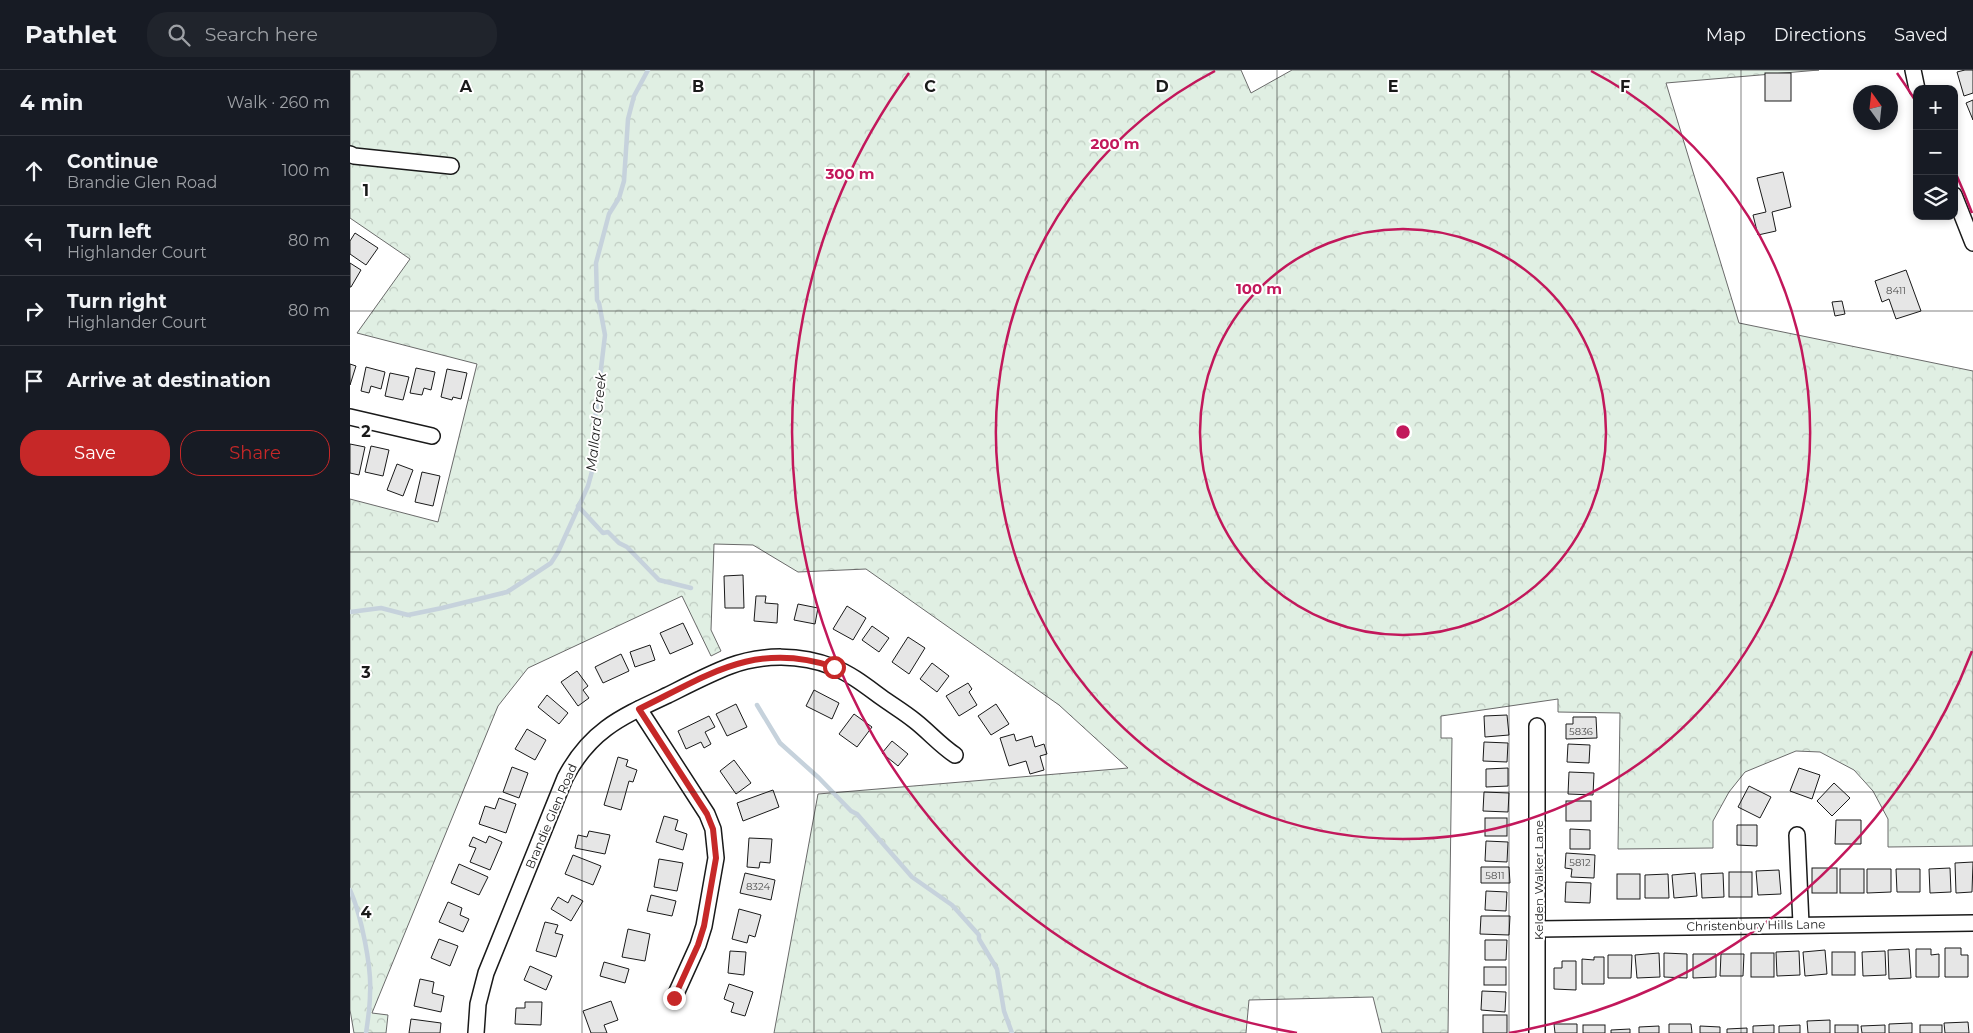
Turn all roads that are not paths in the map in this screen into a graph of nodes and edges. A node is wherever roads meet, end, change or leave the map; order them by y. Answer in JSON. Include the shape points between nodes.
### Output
{"nodes":[{"id":1,"x":1914,"y":70,"type":"edge"},
{"id":2,"x":1916,"y":85,"type":"edge"},
{"id":3,"x":351,"y":160,"type":"edge"},
{"id":4,"x":451,"y":166,"type":"dead end"},
{"id":5,"x":1958,"y":205,"type":"edge"},
{"id":6,"x":1973,"y":243,"type":"edge"},
{"id":7,"x":350,"y":417,"type":"edge"},
{"id":8,"x":432,"y":436,"type":"dead end"},
{"id":9,"x":639,"y":709,"type":"junction"},
{"id":10,"x":1537,"y":726,"type":"dead end"},
{"id":11,"x":955,"y":755,"type":"dead end"},
{"id":12,"x":1798,"y":835,"type":"dead end"},
{"id":13,"x":1973,"y":922,"type":"edge"},
{"id":14,"x":1801,"y":924,"type":"junction"},
{"id":15,"x":1538,"y":929,"type":"junction"},
{"id":16,"x":674,"y":998,"type":"dead end"},
{"id":17,"x":476,"y":1033,"type":"edge"},
{"id":18,"x":1537,"y":1033,"type":"edge"}],
"edges":[{"from":1,"to":2,"type":"street"},
{"from":3,"to":4,"type":"street"},
{"from":5,"to":6,"type":"street"},
{"from":7,"to":8,"type":"street"},
{"from":9,"to":11,"type":"street","name":"Brandie Glen Road","via":[[729,666],[749,660],[796,658],[816,661],[849,675],[916,721]]},
{"from":9,"to":16,"type":"street","via":[[707,814],[716,843],[704,926]]},
{"from":9,"to":17,"type":"street","name":"Brandie Glen Road","via":[[599,733],[574,760],[486,973],[478,1004]]},
{"from":10,"to":15,"type":"street","name":"Kelden Walker Lane"},
{"from":12,"to":14,"type":"street"},
{"from":13,"to":14,"type":"street","name":"Christenbury Hills Lane"},
{"from":14,"to":15,"type":"street","name":"Christenbury Hills Lane"},
{"from":15,"to":18,"type":"street","name":"Kelden Walker Lane"}]}
